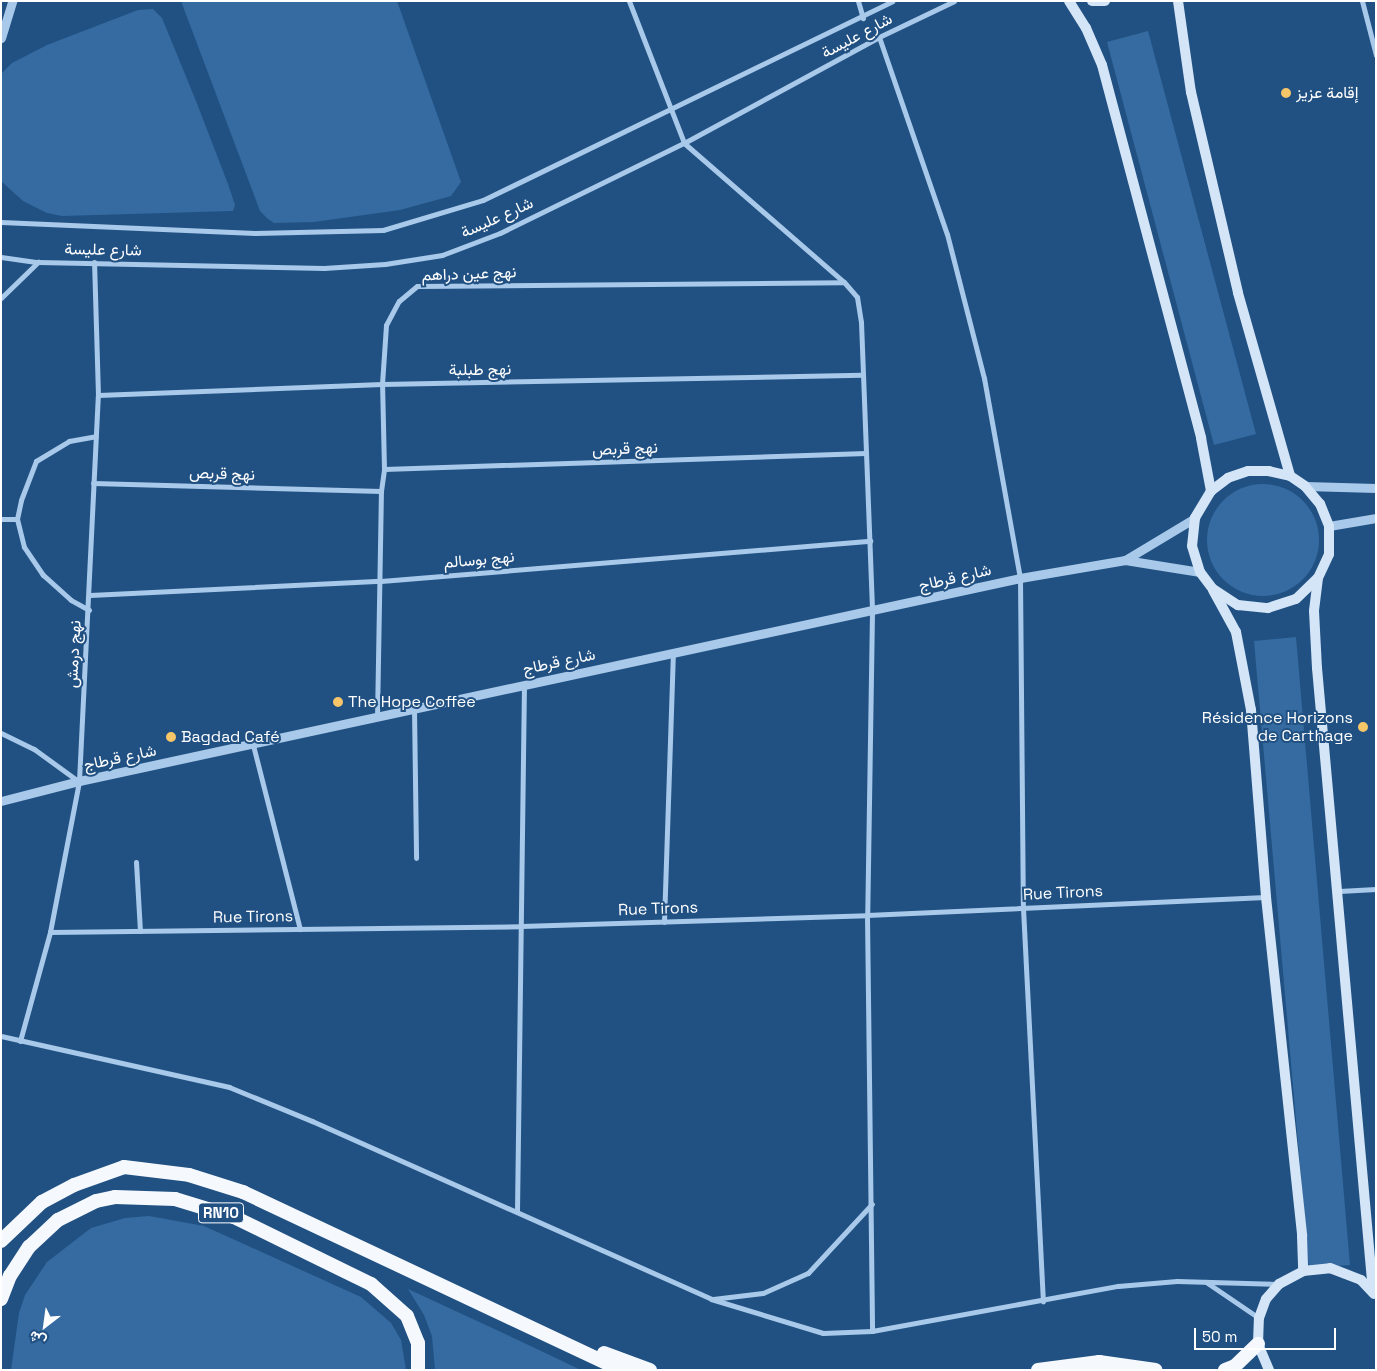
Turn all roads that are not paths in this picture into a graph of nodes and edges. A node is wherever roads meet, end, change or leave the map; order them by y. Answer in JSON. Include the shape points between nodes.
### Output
{"nodes":[{"id":1,"x":12,"y":1,"type":"edge"},
{"id":2,"x":629,"y":1,"type":"edge"},
{"id":3,"x":858,"y":1,"type":"edge"},
{"id":4,"x":892,"y":1,"type":"edge"},
{"id":5,"x":954,"y":1,"type":"edge"},
{"id":6,"x":1069,"y":1,"type":"edge"},
{"id":7,"x":1092,"y":1,"type":"edge"},
{"id":8,"x":1105,"y":1,"type":"edge"},
{"id":9,"x":1178,"y":1,"type":"edge"},
{"id":10,"x":1362,"y":1,"type":"edge"},
{"id":11,"x":864,"y":18,"type":"junction"},
{"id":12,"x":879,"y":37,"type":"junction"},
{"id":13,"x":1,"y":38,"type":"edge"},
{"id":14,"x":1376,"y":55,"type":"edge"},
{"id":15,"x":670,"y":111,"type":"junction"},
{"id":16,"x":684,"y":143,"type":"junction"},
{"id":17,"x":1,"y":222,"type":"edge"},
{"id":18,"x":1,"y":257,"type":"edge"},
{"id":19,"x":38,"y":262,"type":"junction"},
{"id":20,"x":94,"y":262,"type":"junction"},
{"id":21,"x":844,"y":282,"type":"junction"},
{"id":22,"x":1,"y":298,"type":"edge"},
{"id":23,"x":862,"y":375,"type":"junction"},
{"id":24,"x":382,"y":384,"type":"junction"},
{"id":25,"x":98,"y":395,"type":"junction"},
{"id":26,"x":96,"y":436,"type":"junction"},
{"id":27,"x":866,"y":453,"type":"junction"},
{"id":28,"x":384,"y":469,"type":"junction"},
{"id":29,"x":1290,"y":476,"type":"junction"},
{"id":30,"x":93,"y":483,"type":"junction"},
{"id":31,"x":1304,"y":486,"type":"junction"},
{"id":32,"x":1376,"y":488,"type":"edge"},
{"id":33,"x":381,"y":491,"type":"junction"},
{"id":34,"x":1211,"y":491,"type":"junction"},
{"id":35,"x":1194,"y":518,"type":"junction"},
{"id":36,"x":1376,"y":518,"type":"edge"},
{"id":37,"x":1,"y":519,"type":"edge"},
{"id":38,"x":18,"y":519,"type":"junction"},
{"id":39,"x":1329,"y":526,"type":"junction"},
{"id":40,"x":870,"y":541,"type":"junction"},
{"id":41,"x":1125,"y":560,"type":"junction"},
{"id":42,"x":1200,"y":572,"type":"junction"},
{"id":43,"x":1020,"y":578,"type":"junction"},
{"id":44,"x":1318,"y":578,"type":"junction"},
{"id":45,"x":381,"y":581,"type":"junction"},
{"id":46,"x":1213,"y":589,"type":"junction"},
{"id":47,"x":90,"y":595,"type":"junction"},
{"id":48,"x":89,"y":610,"type":"junction"},
{"id":49,"x":872,"y":612,"type":"junction"},
{"id":50,"x":673,"y":653,"type":"junction"},
{"id":51,"x":524,"y":684,"type":"junction"},
{"id":52,"x":414,"y":709,"type":"junction"},
{"id":53,"x":377,"y":718,"type":"junction"},
{"id":54,"x":1,"y":733,"type":"edge"},
{"id":55,"x":253,"y":745,"type":"junction"},
{"id":56,"x":79,"y":782,"type":"junction"},
{"id":57,"x":1,"y":801,"type":"edge"},
{"id":58,"x":416,"y":858,"type":"dead end"},
{"id":59,"x":136,"y":862,"type":"dead end"},
{"id":60,"x":1376,"y":889,"type":"edge"},
{"id":61,"x":1339,"y":891,"type":"junction"},
{"id":62,"x":1266,"y":897,"type":"junction"},
{"id":63,"x":1023,"y":908,"type":"junction"},
{"id":64,"x":867,"y":915,"type":"junction"},
{"id":65,"x":664,"y":922,"type":"junction"},
{"id":66,"x":520,"y":926,"type":"junction"},
{"id":67,"x":300,"y":929,"type":"junction"},
{"id":68,"x":140,"y":931,"type":"junction"},
{"id":69,"x":50,"y":932,"type":"junction"},
{"id":70,"x":1,"y":1036,"type":"edge"},
{"id":71,"x":20,"y":1041,"type":"junction"},
{"id":72,"x":873,"y":1204,"type":"junction"},
{"id":73,"x":517,"y":1211,"type":"junction"},
{"id":74,"x":1,"y":1241,"type":"edge"},
{"id":75,"x":1303,"y":1271,"type":"junction"},
{"id":76,"x":1206,"y":1282,"type":"junction"},
{"id":77,"x":1279,"y":1284,"type":"junction"},
{"id":78,"x":1374,"y":1294,"type":"edge"},
{"id":79,"x":711,"y":1299,"type":"junction"},
{"id":80,"x":1,"y":1300,"type":"edge"},
{"id":81,"x":1043,"y":1301,"type":"junction"},
{"id":82,"x":1258,"y":1318,"type":"junction"},
{"id":83,"x":530,"y":1326,"type":"junction"},
{"id":84,"x":872,"y":1330,"type":"junction"},
{"id":85,"x":1258,"y":1344,"type":"junction"},
{"id":86,"x":418,"y":1370,"type":"edge"},
{"id":87,"x":621,"y":1370,"type":"edge"},
{"id":88,"x":650,"y":1370,"type":"edge"},
{"id":89,"x":1038,"y":1370,"type":"edge"},
{"id":90,"x":1155,"y":1370,"type":"edge"},
{"id":91,"x":1225,"y":1370,"type":"edge"},
{"id":92,"x":1269,"y":1370,"type":"edge"}],
"edges":[{"from":1,"to":13,"type":"street"},
{"from":2,"to":15,"type":"street"},
{"from":3,"to":11,"type":"street"},
{"from":4,"to":11,"type":"street","name":"شارع عليسة"},
{"from":5,"to":12,"type":"street","name":"شارع عليسة"},
{"from":6,"to":34,"type":"main road","via":[[1086,28],[1102,65],[1201,438]]},
{"from":7,"to":8,"type":"main road"},
{"from":9,"to":29,"type":"main road","via":[[1190,83],[1238,293]]},
{"from":10,"to":14,"type":"street"},
{"from":11,"to":15,"type":"street","name":"شارع عليسة"},
{"from":12,"to":16,"type":"street","name":"شارع عليسة"},
{"from":12,"to":43,"type":"street","via":[[948,234],[984,378]]},
{"from":15,"to":16,"type":"street"},
{"from":15,"to":17,"type":"street","name":"شارع عليسة","via":[[483,200],[383,230],[255,233]]},
{"from":16,"to":20,"type":"street","name":"شارع عليسة","via":[[500,233],[442,255],[385,264],[324,268]]},
{"from":16,"to":21,"type":"street"},
{"from":18,"to":19,"type":"street","name":"شارع عليسة"},
{"from":19,"to":20,"type":"street","name":"شارع عليسة"},
{"from":19,"to":22,"type":"street"},
{"from":20,"to":25,"type":"street","name":"نهج درمش"},
{"from":21,"to":23,"type":"street","via":[[857,297],[862,322]]},
{"from":21,"to":24,"type":"street","name":"نهج عين دراهم","via":[[417,286],[399,301],[386,325]]},
{"from":23,"to":24,"type":"street","name":"نهج طبلبة"},
{"from":23,"to":27,"type":"street"},
{"from":24,"to":25,"type":"street","name":"نهج طبلبة"},
{"from":24,"to":28,"type":"street","name":"نهج عين دراهم"},
{"from":25,"to":26,"type":"street","name":"نهج درمش"},
{"from":26,"to":30,"type":"street","name":"نهج درمش"},
{"from":26,"to":38,"type":"street","via":[[69,441],[36,461],[23,494]]},
{"from":27,"to":28,"type":"street","name":"نهج قربص"},
{"from":27,"to":40,"type":"street"},
{"from":28,"to":33,"type":"street","name":"نهج عين دراهم"},
{"from":29,"to":31,"type":"main road"},
{"from":29,"to":34,"type":"main road","via":[[1248,471],[1228,478]]},
{"from":30,"to":33,"type":"street","name":"نهج قربص"},
{"from":30,"to":47,"type":"street","name":"نهج درمش"},
{"from":31,"to":32,"type":"street"},
{"from":31,"to":39,"type":"main road","via":[[1320,504]]},
{"from":33,"to":45,"type":"street","name":"نهج عين دراهم"},
{"from":34,"to":35,"type":"main road"},
{"from":35,"to":41,"type":"street","name":"شارع قرطاج"},
{"from":35,"to":42,"type":"main road","via":[[1192,546]]},
{"from":36,"to":39,"type":"street"},
{"from":37,"to":38,"type":"street"},
{"from":38,"to":48,"type":"street","via":[[24,547],[42,575],[71,600]]},
{"from":39,"to":44,"type":"main road","via":[[1329,554]]},
{"from":40,"to":45,"type":"street","name":"نهج بوسالم"},
{"from":40,"to":49,"type":"street"},
{"from":41,"to":42,"type":"street","name":"شارع قرطاج"},
{"from":41,"to":43,"type":"street","name":"شارع قرطاج"},
{"from":42,"to":46,"type":"main road"},
{"from":43,"to":49,"type":"street","name":"شارع قرطاج"},
{"from":43,"to":63,"type":"street"},
{"from":44,"to":46,"type":"main road","via":[[1296,599],[1268,608],[1238,604]]},
{"from":44,"to":61,"type":"main road","via":[[1314,611]]},
{"from":45,"to":47,"type":"street","name":"نهج بوسالم"},
{"from":45,"to":53,"type":"street","name":"نهج عين دراهم"},
{"from":46,"to":62,"type":"main road","via":[[1236,632],[1251,710]]},
{"from":47,"to":48,"type":"street","name":"نهج درمش"},
{"from":48,"to":56,"type":"street","name":"نهج درمش"},
{"from":49,"to":50,"type":"street","name":"شارع قرطاج"},
{"from":49,"to":64,"type":"street"},
{"from":50,"to":51,"type":"street","name":"شارع قرطاج"},
{"from":50,"to":65,"type":"street"},
{"from":51,"to":52,"type":"street","name":"شارع قرطاج"},
{"from":51,"to":66,"type":"street"},
{"from":52,"to":53,"type":"street","name":"شارع قرطاج"},
{"from":52,"to":58,"type":"street"},
{"from":53,"to":55,"type":"street","name":"شارع قرطاج"},
{"from":54,"to":56,"type":"street","via":[[34,749]]},
{"from":55,"to":56,"type":"street","name":"شارع قرطاج"},
{"from":55,"to":67,"type":"street"},
{"from":56,"to":57,"type":"street","name":"شارع قرطاج"},
{"from":56,"to":69,"type":"street","name":"نهج درمش"},
{"from":59,"to":68,"type":"street"},
{"from":60,"to":61,"type":"street"},
{"from":61,"to":78,"type":"main road"},
{"from":62,"to":63,"type":"street","name":"Rue Tirons"},
{"from":62,"to":75,"type":"main road"},
{"from":63,"to":64,"type":"street","name":"Rue Tirons"},
{"from":63,"to":81,"type":"street"},
{"from":64,"to":65,"type":"street","name":"Rue Tirons"},
{"from":64,"to":72,"type":"street"},
{"from":65,"to":66,"type":"street","name":"Rue Tirons"},
{"from":66,"to":67,"type":"street","name":"Rue Tirons"},
{"from":66,"to":73,"type":"street"},
{"from":67,"to":68,"type":"street","name":"Rue Tirons"},
{"from":68,"to":69,"type":"street","name":"Rue Tirons"},
{"from":69,"to":71,"type":"street","name":"نهج درمش"},
{"from":70,"to":71,"type":"street"},
{"from":71,"to":73,"type":"street","via":[[228,1087]]},
{"from":72,"to":79,"type":"street","via":[[808,1273],[763,1293]]},
{"from":72,"to":84,"type":"street"},
{"from":73,"to":79,"type":"street"},
{"from":74,"to":83,"type":"highway","via":[[42,1202],[74,1185],[124,1167],[189,1175],[243,1192]]},
{"from":75,"to":77,"type":"main road"},
{"from":75,"to":78,"type":"main road","via":[[1330,1268],[1346,1272]]},
{"from":76,"to":77,"type":"street"},
{"from":76,"to":81,"type":"street","via":[[1118,1286]]},
{"from":76,"to":82,"type":"street"},
{"from":77,"to":82,"type":"main road","via":[[1266,1299]]},
{"from":79,"to":84,"type":"street","via":[[824,1333]]},
{"from":80,"to":86,"type":"highway","number":"RN10","via":[[10,1276],[29,1247],[58,1220],[96,1201],[115,1196],[175,1199],[234,1217],[370,1284],[407,1316],[418,1343]]},
{"from":81,"to":84,"type":"street"},
{"from":82,"to":85,"type":"main road"},
{"from":83,"to":87,"type":"highway"},
{"from":83,"to":88,"type":"highway"},
{"from":85,"to":91,"type":"highway","via":[[1235,1366]]},
{"from":85,"to":92,"type":"main road"},
{"from":89,"to":90,"type":"highway","via":[[1099,1362]]}]}
